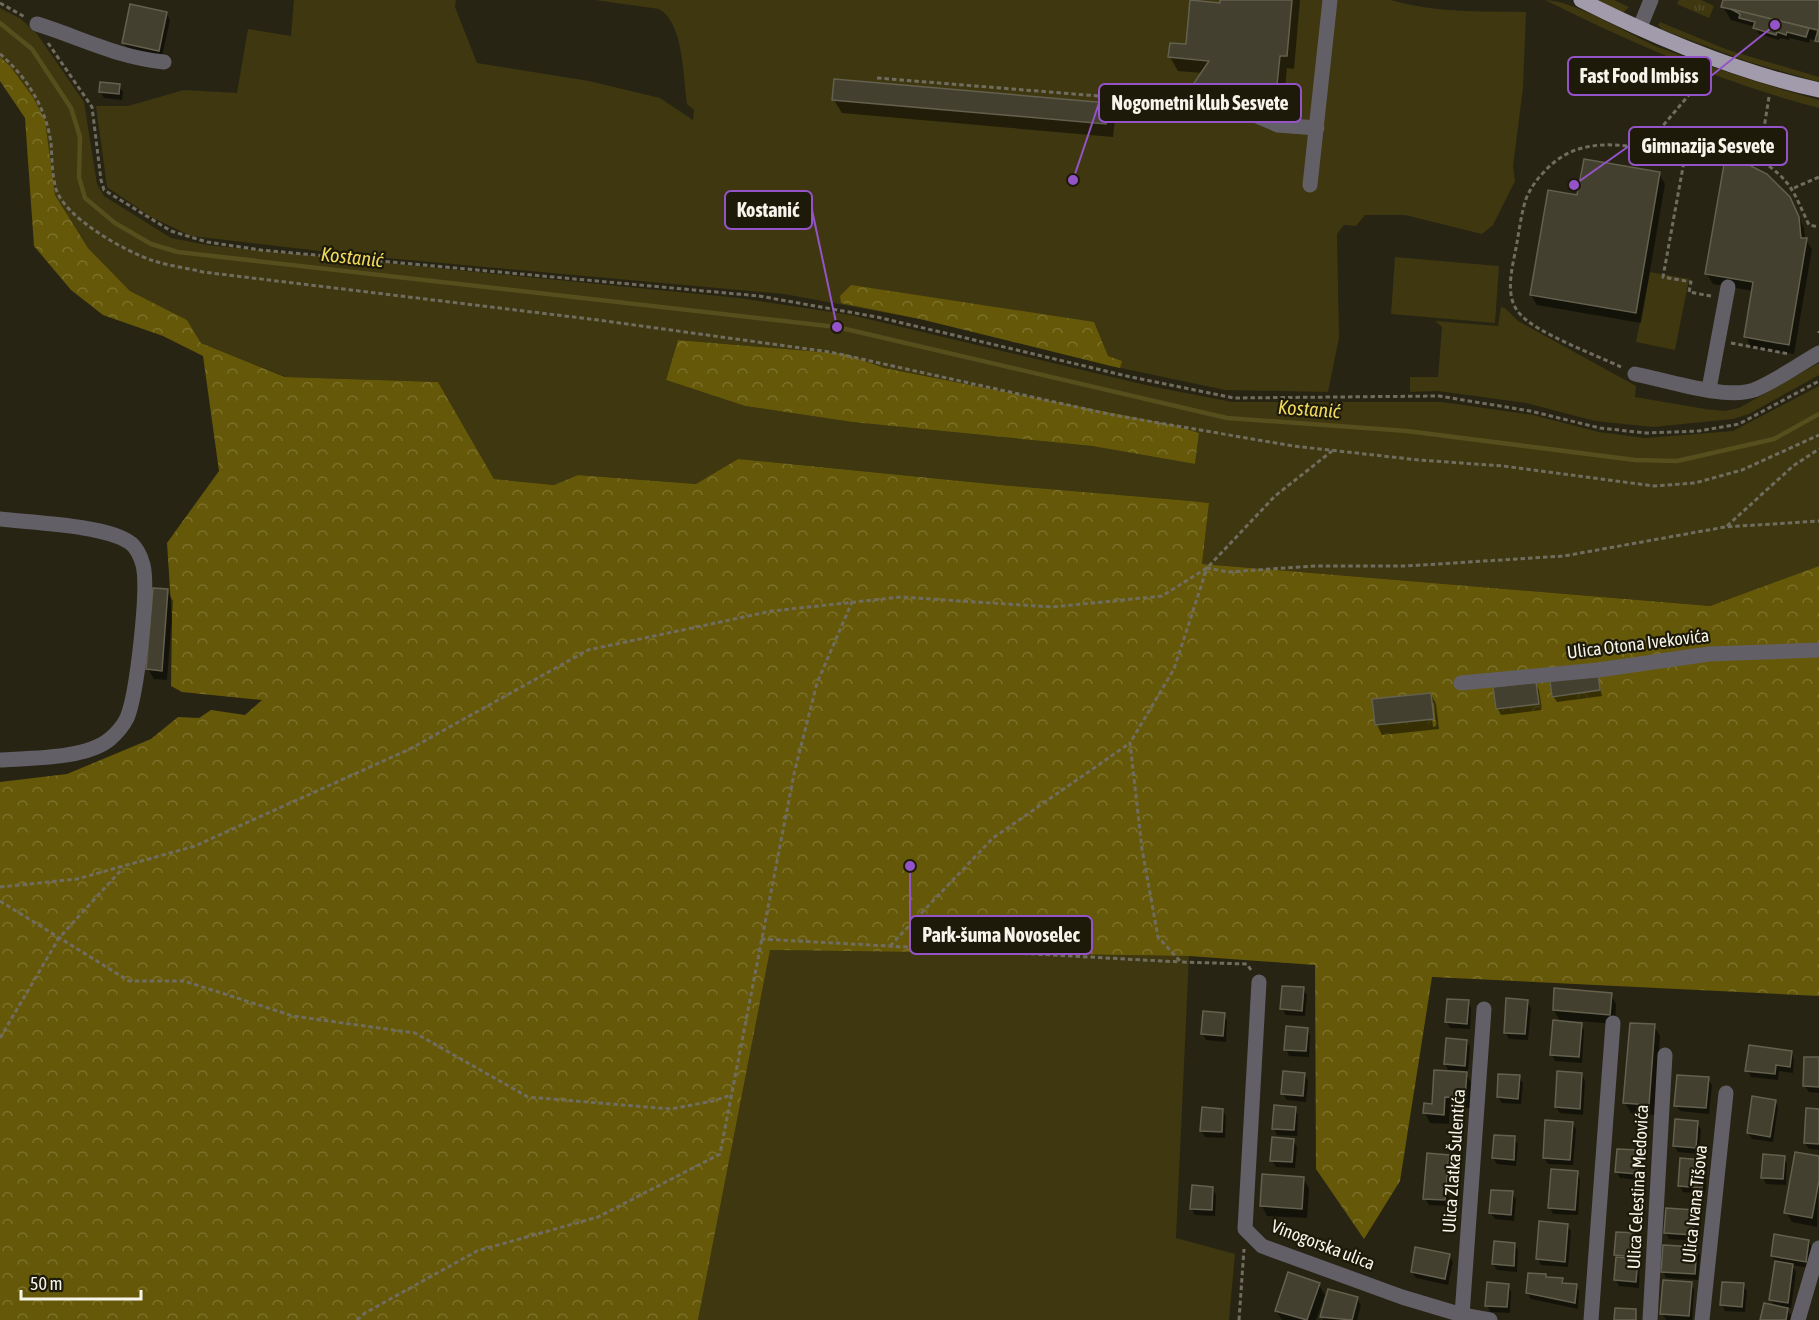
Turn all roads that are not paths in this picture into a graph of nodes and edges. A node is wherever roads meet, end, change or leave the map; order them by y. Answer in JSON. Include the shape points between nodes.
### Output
{"nodes":[{"id":1,"x":1330,"y":0,"type":"edge"},
{"id":2,"x":1581,"y":0,"type":"edge"},
{"id":3,"x":1651,"y":0,"type":"edge"},
{"id":4,"x":37,"y":24,"type":"road end"},
{"id":5,"x":1640,"y":27,"type":"junction"},
{"id":6,"x":164,"y":62,"type":"dead end"},
{"id":7,"x":1819,"y":90,"type":"edge"},
{"id":8,"x":1176,"y":107,"type":"road end"},
{"id":9,"x":1317,"y":128,"type":"junction"},
{"id":10,"x":1310,"y":185,"type":"dead end"},
{"id":11,"x":1727,"y":293,"type":"road end"},
{"id":12,"x":1819,"y":353,"type":"edge"},
{"id":13,"x":1635,"y":374,"type":"road end"},
{"id":14,"x":1709,"y":389,"type":"junction"},
{"id":15,"x":0,"y":519,"type":"edge"},
{"id":16,"x":1819,"y":650,"type":"edge"},
{"id":17,"x":1461,"y":683,"type":"dead end"},
{"id":18,"x":0,"y":760,"type":"edge"},
{"id":19,"x":1259,"y":982,"type":"road end"},
{"id":20,"x":1484,"y":1009,"type":"dead end"},
{"id":21,"x":1613,"y":1023,"type":"dead end"},
{"id":22,"x":1665,"y":1055,"type":"dead end"},
{"id":23,"x":1726,"y":1093,"type":"dead end"},
{"id":24,"x":1819,"y":1248,"type":"edge"},
{"id":25,"x":1461,"y":1316,"type":"junction"},
{"id":26,"x":1490,"y":1320,"type":"edge"},
{"id":27,"x":1591,"y":1320,"type":"edge"},
{"id":28,"x":1650,"y":1320,"type":"edge"},
{"id":29,"x":1702,"y":1320,"type":"edge"},
{"id":30,"x":1798,"y":1320,"type":"edge"}],
"edges":[{"from":1,"to":9,"type":"street"},
{"from":2,"to":5,"type":"main road"},
{"from":3,"to":5,"type":"street"},
{"from":4,"to":6,"type":"street","via":[[106,51]]},
{"from":5,"to":7,"type":"main road","via":[[1677,44]]},
{"from":8,"to":9,"type":"street","via":[[1250,113],[1278,125]]},
{"from":9,"to":10,"type":"street"},
{"from":11,"to":14,"type":"street"},
{"from":12,"to":14,"type":"street","via":[[1754,390]]},
{"from":13,"to":14,"type":"street"},
{"from":15,"to":18,"type":"street","via":[[120,536],[132,543],[139,554],[144,588],[134,697],[118,732],[103,744],[81,751]]},
{"from":16,"to":17,"type":"street","name":"Ulica Otona Ivekovića","via":[[1709,654]]},
{"from":19,"to":25,"type":"street","name":"Vinogorska ulica","via":[[1245,1229],[1262,1246]]},
{"from":20,"to":25,"type":"street","name":"Ulica Zlatka Šulentića"},
{"from":21,"to":27,"type":"street"},
{"from":22,"to":28,"type":"street","name":"Ulica Celestina Medovića"},
{"from":23,"to":29,"type":"street","name":"Ulica Ivana Tišova"},
{"from":24,"to":30,"type":"street"},
{"from":25,"to":26,"type":"street","name":"Vinogorska ulica"}]}
